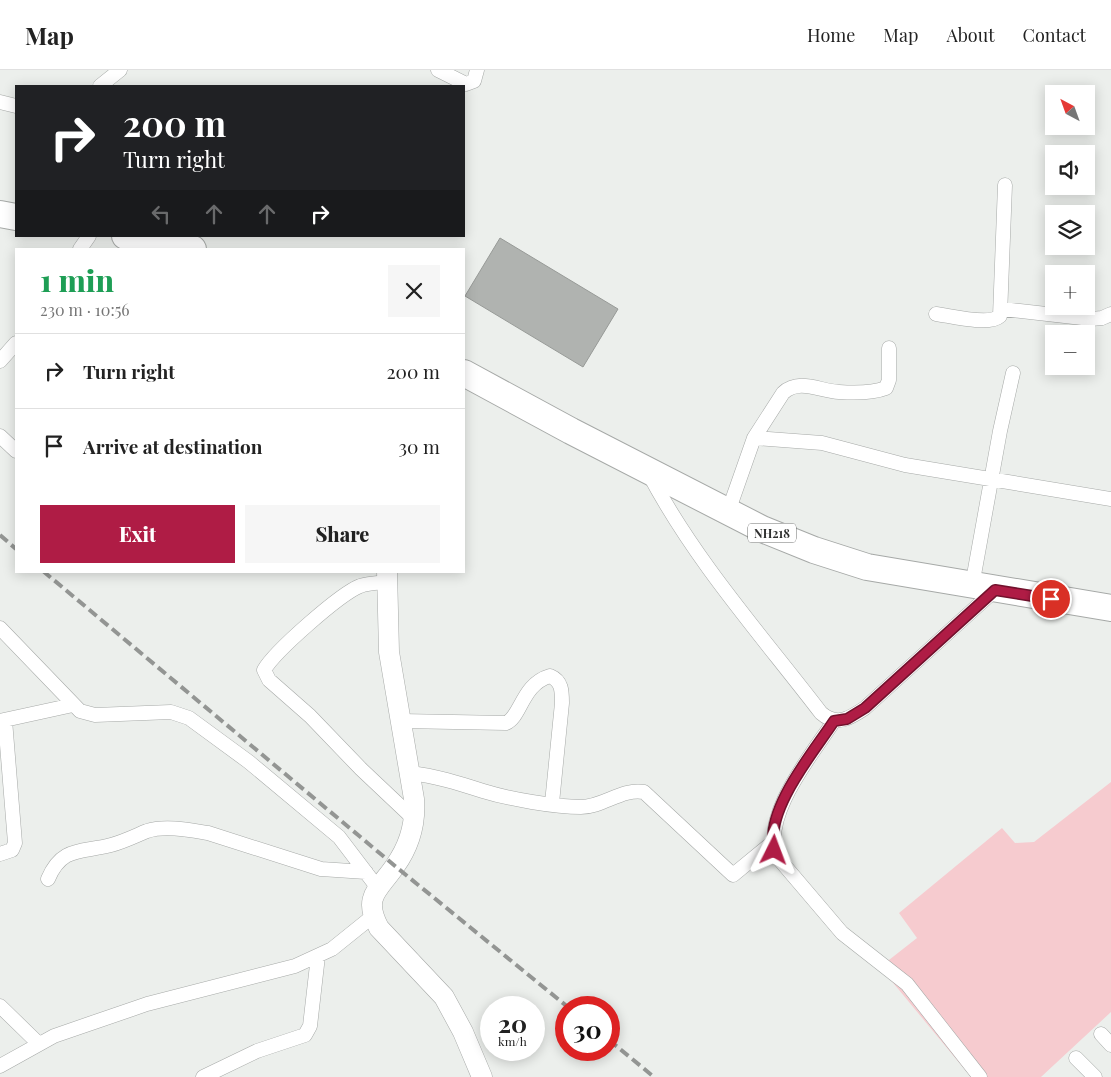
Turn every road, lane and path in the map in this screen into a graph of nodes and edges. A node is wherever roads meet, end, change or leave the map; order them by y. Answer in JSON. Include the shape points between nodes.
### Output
{"nodes":[{"id":1,"x":120,"y":70,"type":"edge"},
{"id":2,"x":438,"y":70,"type":"edge"},
{"id":3,"x":478,"y":70,"type":"edge"},
{"id":4,"x":101,"y":85,"type":"edge"},
{"id":5,"x":0,"y":102,"type":"edge"},
{"id":6,"x":15,"y":106,"type":"edge"},
{"id":7,"x":1005,"y":185,"type":"dead end"},
{"id":8,"x":0,"y":214,"type":"edge"},
{"id":9,"x":15,"y":217,"type":"edge"},
{"id":10,"x":88,"y":237,"type":"edge"},
{"id":11,"x":130,"y":237,"type":"edge"},
{"id":12,"x":81,"y":248,"type":"edge"},
{"id":13,"x":187,"y":248,"type":"edge"},
{"id":14,"x":1002,"y":309,"type":"junction"},
{"id":15,"x":936,"y":314,"type":"dead end"},
{"id":16,"x":1111,"y":314,"type":"edge"},
{"id":17,"x":15,"y":344,"type":"edge"},
{"id":18,"x":889,"y":348,"type":"dead end"},
{"id":19,"x":0,"y":361,"type":"edge"},
{"id":20,"x":1013,"y":373,"type":"dead end"},
{"id":21,"x":465,"y":374,"type":"edge"},
{"id":22,"x":0,"y":436,"type":"edge"},
{"id":23,"x":754,"y":438,"type":"junction"},
{"id":24,"x":15,"y":450,"type":"edge"},
{"id":25,"x":647,"y":470,"type":"junction"},
{"id":26,"x":992,"y":479,"type":"junction"},
{"id":27,"x":1111,"y":499,"type":"edge"},
{"id":28,"x":728,"y":512,"type":"junction"},
{"id":29,"x":387,"y":577,"type":"edge"},
{"id":30,"x":983,"y":588,"type":"junction"},
{"id":31,"x":1111,"y":608,"type":"edge"},
{"id":32,"x":0,"y":628,"type":"edge"},
{"id":33,"x":74,"y":704,"type":"junction"},
{"id":34,"x":2,"y":720,"type":"edge"},
{"id":35,"x":401,"y":721,"type":"junction"},
{"id":36,"x":834,"y":721,"type":"junction"},
{"id":37,"x":410,"y":773,"type":"junction"},
{"id":38,"x":552,"y":803,"type":"junction"},
{"id":39,"x":415,"y":820,"type":"junction"},
{"id":40,"x":772,"y":843,"type":"junction"},
{"id":41,"x":0,"y":854,"type":"edge"},
{"id":42,"x":48,"y":879,"type":"dead end"},
{"id":43,"x":371,"y":880,"type":"junction"},
{"id":44,"x":373,"y":916,"type":"junction"},
{"id":45,"x":318,"y":956,"type":"junction"},
{"id":46,"x":0,"y":1006,"type":"edge"},
{"id":47,"x":1101,"y":1034,"type":"dead end"},
{"id":48,"x":40,"y":1044,"type":"junction"},
{"id":49,"x":1111,"y":1044,"type":"edge"},
{"id":50,"x":1076,"y":1058,"type":"dead end"},
{"id":51,"x":0,"y":1066,"type":"edge"},
{"id":52,"x":211,"y":1075,"type":"edge"},
{"id":53,"x":482,"y":1077,"type":"edge"},
{"id":54,"x":980,"y":1077,"type":"edge"},
{"id":55,"x":1095,"y":1077,"type":"edge"}],
"edges":[{"from":1,"to":4,"type":"street"},
{"from":2,"to":3,"type":"street","via":[[466,84],[474,81]]},
{"from":5,"to":6,"type":"street"},
{"from":7,"to":14,"type":"street"},
{"from":8,"to":9,"type":"highway"},
{"from":10,"to":12,"type":"street"},
{"from":11,"to":13,"type":"highway"},
{"from":14,"to":15,"type":"street","via":[[1000,316],[990,320]]},
{"from":14,"to":16,"type":"street","via":[[1091,319]]},
{"from":17,"to":19,"type":"street"},
{"from":18,"to":23,"type":"street","via":[[886,388],[839,392],[792,386]]},
{"from":20,"to":26,"type":"street"},
{"from":21,"to":25,"type":"highway","number":"NH218"},
{"from":22,"to":24,"type":"street"},
{"from":23,"to":26,"type":"street","via":[[822,443],[895,463]]},
{"from":23,"to":28,"type":"street"},
{"from":25,"to":28,"type":"highway","number":"NH218"},
{"from":25,"to":36,"type":"street","via":[[670,513],[705,562],[821,713]]},
{"from":26,"to":27,"type":"street"},
{"from":26,"to":30,"type":"street"},
{"from":28,"to":30,"type":"highway","number":"NH218","via":[[814,550],[867,567]]},
{"from":29,"to":35,"type":"street","via":[[390,652]]},
{"from":29,"to":39,"type":"street","via":[[350,592],[300,632],[264,670],[269,680]]},
{"from":30,"to":31,"type":"highway","number":"NH218"},
{"from":30,"to":36,"type":"street","via":[[865,708],[847,719]]},
{"from":32,"to":33,"type":"street"},
{"from":33,"to":34,"type":"street"},
{"from":33,"to":43,"type":"street","via":[[87,714],[171,712],[189,718],[249,762],[338,837]]},
{"from":34,"to":41,"type":"street","via":[[14,843],[12,850]]},
{"from":35,"to":37,"type":"street"},
{"from":35,"to":38,"type":"street","via":[[506,724],[533,687],[545,678],[555,678],[562,688],[562,703]]},
{"from":36,"to":40,"type":"street","via":[[788,792],[779,812]]},
{"from":37,"to":38,"type":"street","via":[[444,778],[499,795]]},
{"from":37,"to":39,"type":"street"},
{"from":38,"to":40,"type":"street","via":[[594,806],[630,792],[644,792],[733,875]]},
{"from":39,"to":43,"type":"street","via":[[413,832],[395,866]]},
{"from":40,"to":54,"type":"street","via":[[779,859],[835,926],[907,984]]},
{"from":42,"to":43,"type":"street","via":[[53,866],[70,853],[155,830],[192,830],[321,869]]},
{"from":43,"to":44,"type":"street"},
{"from":44,"to":45,"type":"street","via":[[332,949]]},
{"from":44,"to":53,"type":"street","via":[[378,928],[444,997],[460,1024]]},
{"from":45,"to":48,"type":"street","via":[[295,966],[147,1004],[54,1036]]},
{"from":45,"to":52,"type":"street","via":[[310,1026],[305,1035],[257,1051]]},
{"from":46,"to":48,"type":"street"},
{"from":47,"to":49,"type":"street"},
{"from":48,"to":51,"type":"street"},
{"from":50,"to":55,"type":"street"}]}
